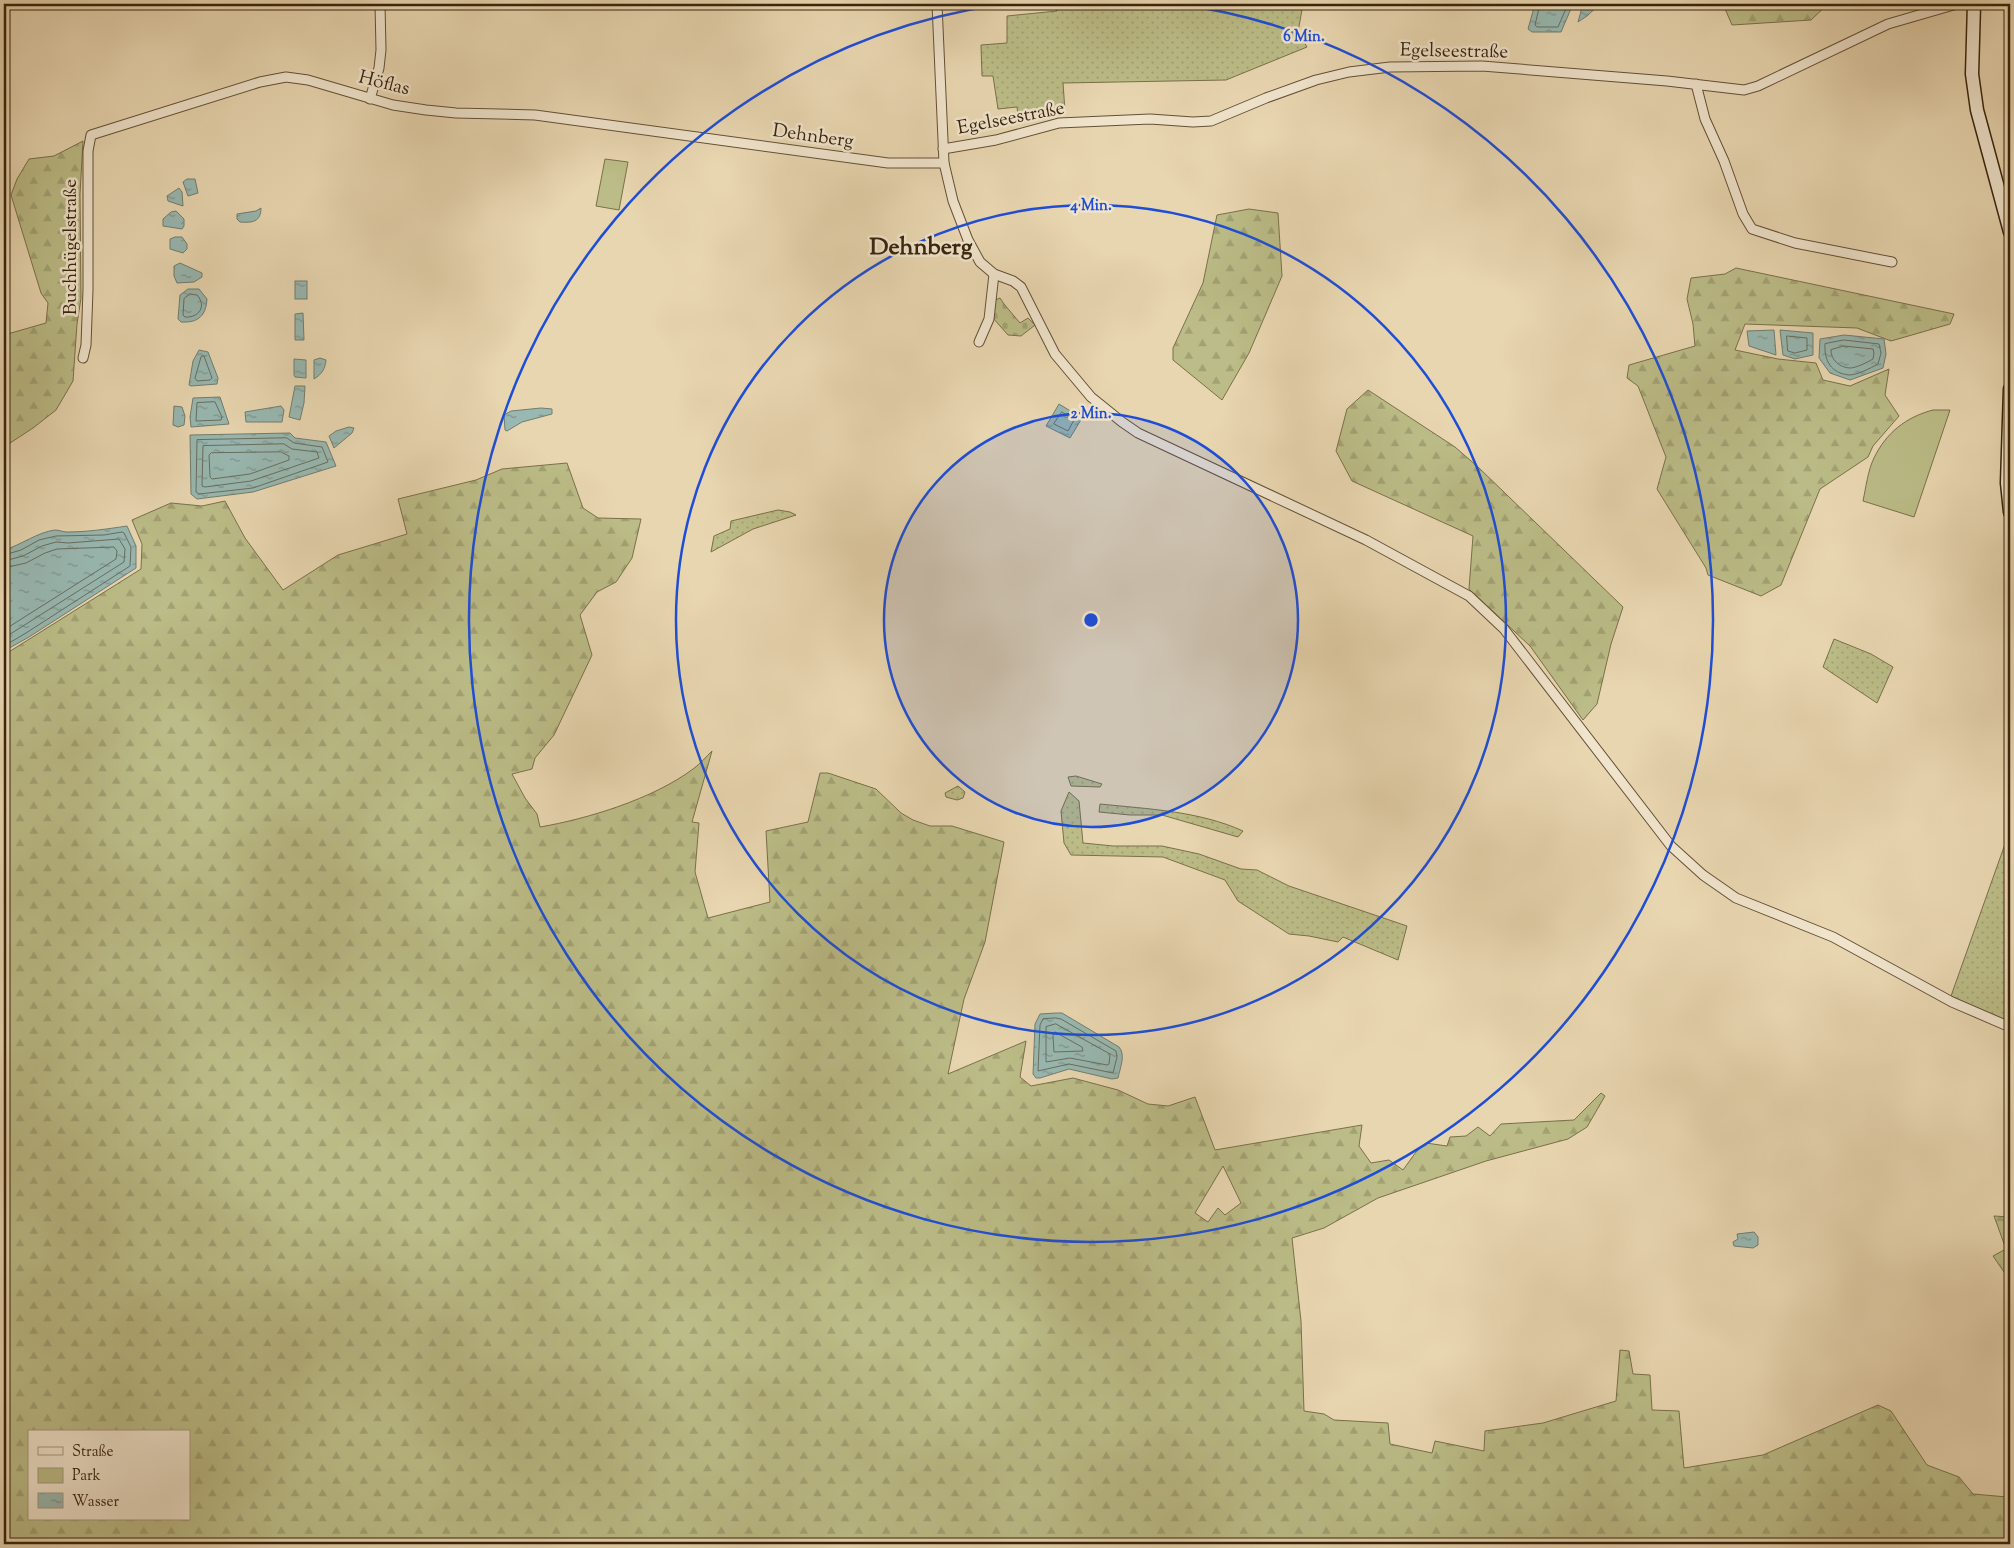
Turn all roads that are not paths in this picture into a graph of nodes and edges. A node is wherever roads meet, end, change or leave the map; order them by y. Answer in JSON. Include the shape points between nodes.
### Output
{"nodes":[{"id":1,"x":380,"y":4,"type":"edge"},
{"id":2,"x":937,"y":4,"type":"edge"},
{"id":3,"x":1957,"y":4,"type":"edge"},
{"id":4,"x":1974,"y":4,"type":"edge"},
{"id":5,"x":1696,"y":84,"type":"junction"},
{"id":6,"x":370,"y":98,"type":"junction"},
{"id":7,"x":678,"y":134,"type":"joint"},
{"id":8,"x":91,"y":135,"type":"joint"},
{"id":9,"x":943,"y":148,"type":"junction"},
{"id":10,"x":944,"y":162,"type":"junction"},
{"id":11,"x":2010,"y":232,"type":"edge"},
{"id":12,"x":1892,"y":262,"type":"dead end"},
{"id":13,"x":994,"y":274,"type":"junction"},
{"id":14,"x":979,"y":342,"type":"dead end"},
{"id":15,"x":83,"y":358,"type":"dead end"},
{"id":16,"x":2010,"y":389,"type":"edge"},
{"id":17,"x":2010,"y":512,"type":"edge"},
{"id":18,"x":2010,"y":1027,"type":"edge"}],
"edges":[{"from":1,"to":6,"type":"street","via":[[381,50]]},
{"from":2,"to":9,"type":"street"},
{"from":3,"to":5,"type":"street","name":"Egelseestraße","via":[[1888,24],[1758,86],[1744,90]]},
{"from":4,"to":11,"type":"street","via":[[1972,74],[1977,110]]},
{"from":5,"to":9,"type":"street","name":"Egelseestraße","via":[[1482,66],[1390,67],[1316,80],[1211,121],[1150,118],[1058,124],[996,140]]},
{"from":5,"to":12,"type":"street","via":[[1705,118],[1743,214],[1753,231],[1795,243]]},
{"from":6,"to":7,"type":"street","name":"Höflas","via":[[426,110],[535,114]]},
{"from":6,"to":8,"type":"street","name":"Höflas","via":[[308,80],[286,78],[260,82]]},
{"from":7,"to":10,"type":"street","name":"Dehnberg","via":[[888,163]]},
{"from":8,"to":15,"type":"street","name":"Buchhügelstraße","via":[[88,151],[88,290]]},
{"from":9,"to":10,"type":"street"},
{"from":10,"to":13,"type":"street","via":[[953,201],[968,240],[980,262]]},
{"from":13,"to":14,"type":"street","via":[[990,319]]},
{"from":13,"to":18,"type":"street","via":[[1021,287],[1055,354],[1077,382],[1104,409],[1138,433],[1366,540],[1469,596],[1504,628],[1671,846],[1703,875],[1736,898],[1833,937],[1952,1002]]},
{"from":16,"to":17,"type":"street","via":[[2007,483]]}]}
